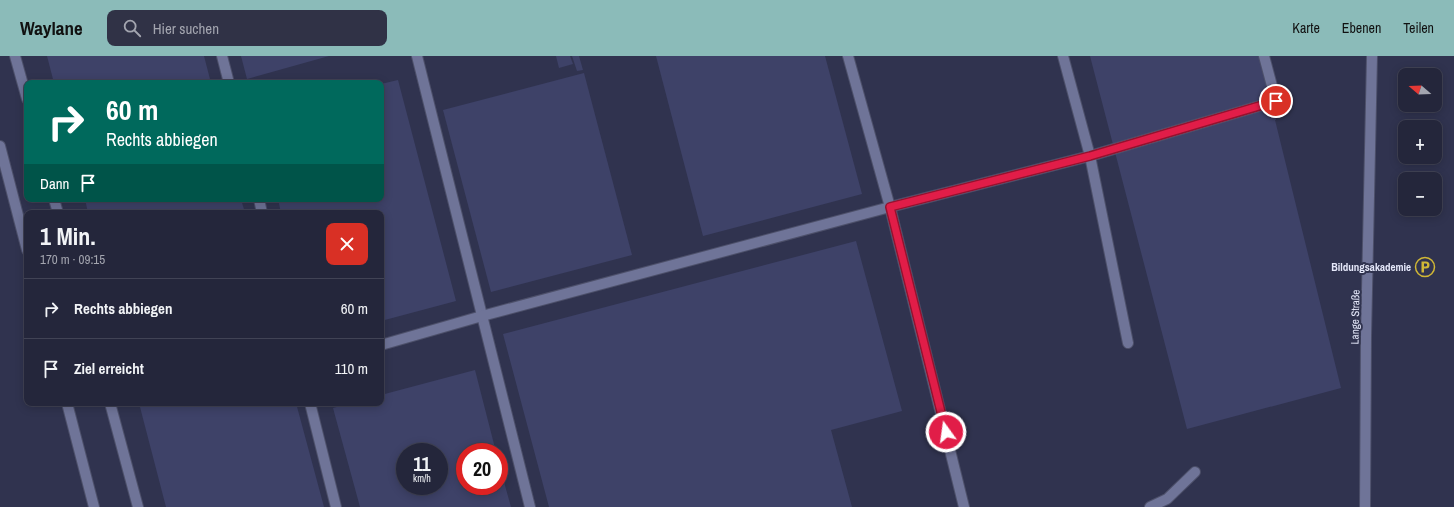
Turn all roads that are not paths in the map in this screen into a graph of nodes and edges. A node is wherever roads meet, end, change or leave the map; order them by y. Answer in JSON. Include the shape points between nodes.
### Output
{"nodes":[{"id":1,"x":15,"y":56,"type":"edge"},
{"id":2,"x":222,"y":56,"type":"edge"},
{"id":3,"x":417,"y":56,"type":"edge"},
{"id":4,"x":848,"y":56,"type":"edge"},
{"id":5,"x":1063,"y":56,"type":"edge"},
{"id":6,"x":1264,"y":56,"type":"edge"},
{"id":7,"x":1372,"y":56,"type":"edge"},
{"id":8,"x":228,"y":80,"type":"edge"},
{"id":9,"x":24,"y":89,"type":"edge"},
{"id":10,"x":0,"y":146,"type":"edge"},
{"id":11,"x":1090,"y":156,"type":"junction"},
{"id":12,"x":890,"y":207,"type":"junction"},
{"id":13,"x":24,"y":238,"type":"edge"},
{"id":14,"x":482,"y":316,"type":"junction"},
{"id":15,"x":1128,"y":343,"type":"dead end"},
{"id":16,"x":384,"y":344,"type":"edge"},
{"id":17,"x":68,"y":406,"type":"edge"},
{"id":18,"x":111,"y":406,"type":"edge"},
{"id":19,"x":311,"y":406,"type":"edge"},
{"id":20,"x":1195,"y":472,"type":"dead end"},
{"id":21,"x":94,"y":507,"type":"edge"},
{"id":22,"x":138,"y":507,"type":"edge"},
{"id":23,"x":336,"y":507,"type":"edge"},
{"id":24,"x":530,"y":507,"type":"edge"},
{"id":25,"x":964,"y":507,"type":"edge"},
{"id":26,"x":1150,"y":507,"type":"edge"},
{"id":27,"x":1365,"y":507,"type":"edge"}],
"edges":[{"from":1,"to":9,"type":"street"},
{"from":2,"to":8,"type":"street"},
{"from":3,"to":14,"type":"street"},
{"from":4,"to":12,"type":"street"},
{"from":5,"to":11,"type":"street"},
{"from":6,"to":11,"type":"street","via":[[1276,101]]},
{"from":7,"to":27,"type":"street","name":"Lange Straße"},
{"from":10,"to":13,"type":"street"},
{"from":11,"to":12,"type":"street"},
{"from":11,"to":15,"type":"street"},
{"from":12,"to":14,"type":"street"},
{"from":12,"to":25,"type":"street"},
{"from":14,"to":16,"type":"street"},
{"from":14,"to":24,"type":"street"},
{"from":17,"to":21,"type":"street"},
{"from":18,"to":22,"type":"street"},
{"from":19,"to":23,"type":"street"},
{"from":20,"to":26,"type":"street","via":[[1167,499]]}]}
